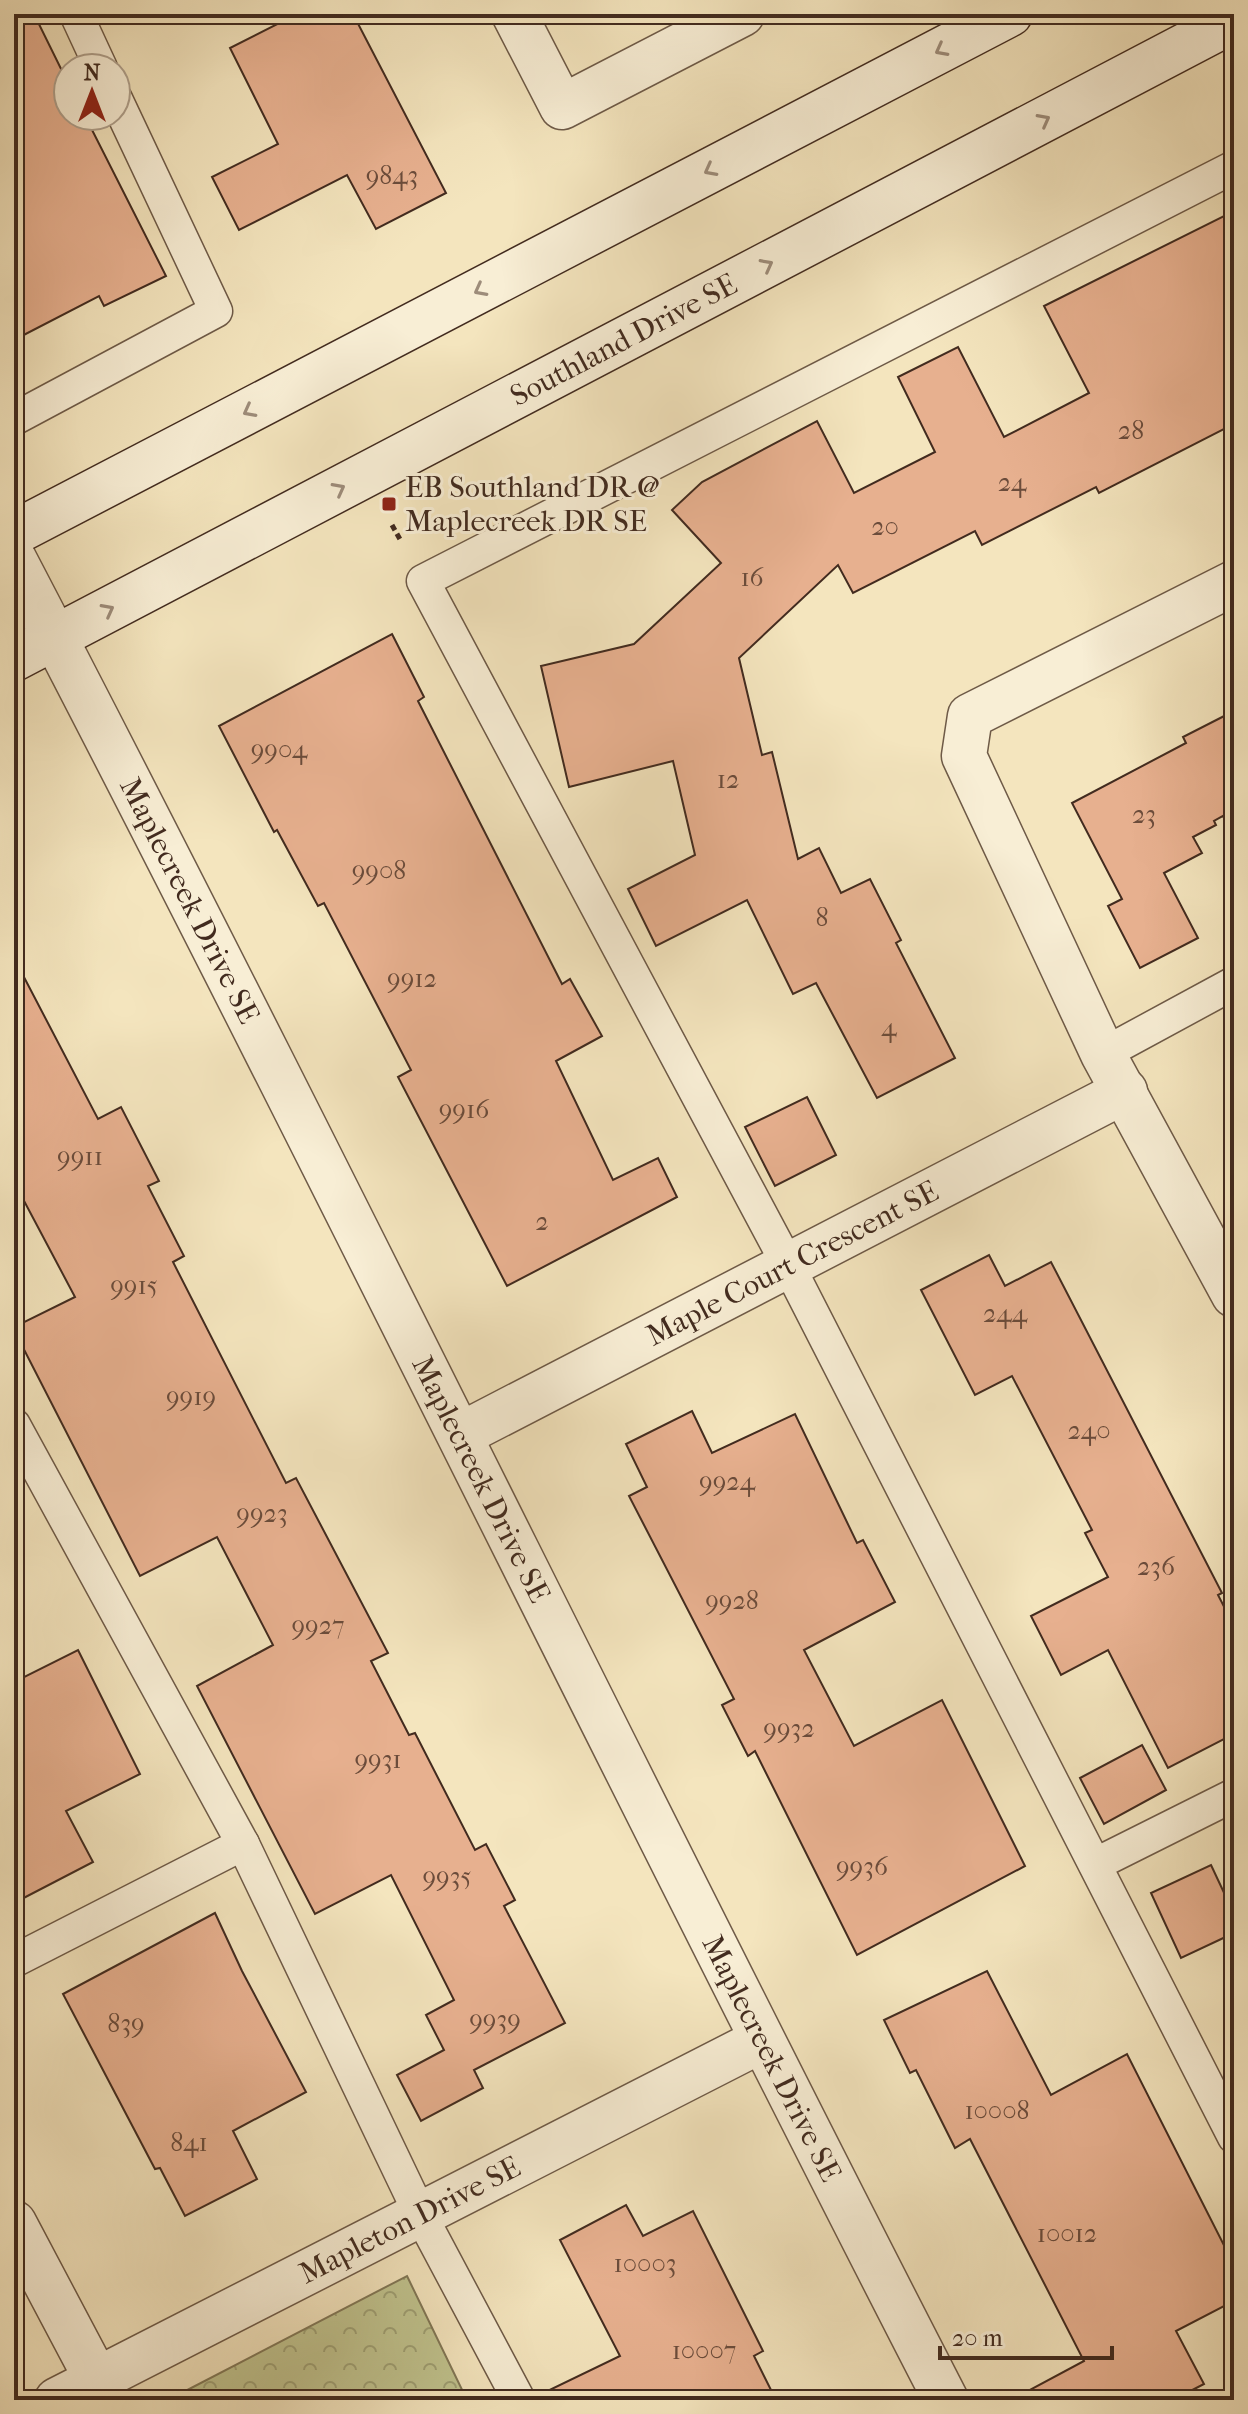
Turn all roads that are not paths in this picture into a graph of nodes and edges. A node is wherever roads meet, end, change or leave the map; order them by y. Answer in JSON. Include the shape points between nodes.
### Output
{"nodes":[{"id":1,"x":76,"y":14,"type":"edge"},
{"id":2,"x":514,"y":14,"type":"edge"},
{"id":3,"x":742,"y":14,"type":"edge"},
{"id":4,"x":1010,"y":14,"type":"edge"},
{"id":5,"x":1234,"y":20,"type":"edge"},
{"id":6,"x":94,"y":52,"type":"edge"},
{"id":7,"x":132,"y":132,"type":"edge"},
{"id":8,"x":1234,"y":167,"type":"edge"},
{"id":9,"x":14,"y":419,"type":"edge"},
{"id":10,"x":14,"y":533,"type":"edge"},
{"id":11,"x":14,"y":559,"type":"edge"},
{"id":12,"x":1234,"y":583,"type":"edge"},
{"id":13,"x":55,"y":638,"type":"junction"},
{"id":14,"x":14,"y":659,"type":"edge"},
{"id":15,"x":1234,"y":983,"type":"edge"},
{"id":16,"x":1103,"y":1054,"type":"junction"},
{"id":17,"x":1125,"y":1091,"type":"junction"},
{"id":18,"x":788,"y":1265,"type":"junction"},
{"id":19,"x":1234,"y":1295,"type":"edge"},
{"id":20,"x":14,"y":1425,"type":"edge"},
{"id":21,"x":460,"y":1435,"type":"junction"},
{"id":22,"x":1234,"y":1795,"type":"edge"},
{"id":23,"x":243,"y":1844,"type":"junction"},
{"id":24,"x":1096,"y":1864,"type":"junction"},
{"id":25,"x":14,"y":1961,"type":"edge"},
{"id":26,"x":760,"y":2041,"type":"junction"},
{"id":27,"x":1234,"y":2137,"type":"edge"},
{"id":28,"x":420,"y":2214,"type":"junction"},
{"id":29,"x":14,"y":2223,"type":"edge"},
{"id":30,"x":97,"y":2380,"type":"junction"},
{"id":31,"x":57,"y":2400,"type":"edge"},
{"id":32,"x":519,"y":2400,"type":"edge"},
{"id":33,"x":946,"y":2400,"type":"edge"}],
"edges":[{"from":1,"to":6,"type":"lane"},
{"from":2,"to":3,"type":"street","via":[[562,107]]},
{"from":4,"to":10,"type":"street","one_way":true},
{"from":13,"to":5,"type":"street","name":"Southland Drive SE","one_way":true},
{"from":7,"to":9,"type":"lane","via":[[216,311]]},
{"from":8,"to":18,"type":"lane","via":[[423,581]]},
{"from":11,"to":13,"type":"street","name":"Maplecreek Drive SE"},
{"from":12,"to":16,"type":"street","via":[[970,716],[964,756]]},
{"from":13,"to":14,"type":"street","name":"Southland Drive SE"},
{"from":13,"to":21,"type":"street","name":"Maplecreek Drive SE"},
{"from":15,"to":16,"type":"lane"},
{"from":16,"to":17,"type":"street"},
{"from":17,"to":18,"type":"street","name":"Maple Court Crescent SE"},
{"from":17,"to":19,"type":"street"},
{"from":18,"to":21,"type":"street","name":"Maple Court Crescent SE"},
{"from":18,"to":24,"type":"lane"},
{"from":20,"to":23,"type":"lane"},
{"from":21,"to":26,"type":"street","name":"Maplecreek Drive SE"},
{"from":22,"to":24,"type":"lane"},
{"from":23,"to":25,"type":"lane"},
{"from":23,"to":28,"type":"lane"},
{"from":24,"to":27,"type":"lane"},
{"from":26,"to":28,"type":"street","name":"Mapleton Drive SE"},
{"from":26,"to":33,"type":"street","name":"Maplecreek Drive SE"},
{"from":28,"to":30,"type":"street","name":"Mapleton Drive SE"},
{"from":28,"to":32,"type":"lane"},
{"from":29,"to":30,"type":"street"},
{"from":30,"to":31,"type":"street","name":"Mapleton Drive SE"}]}
